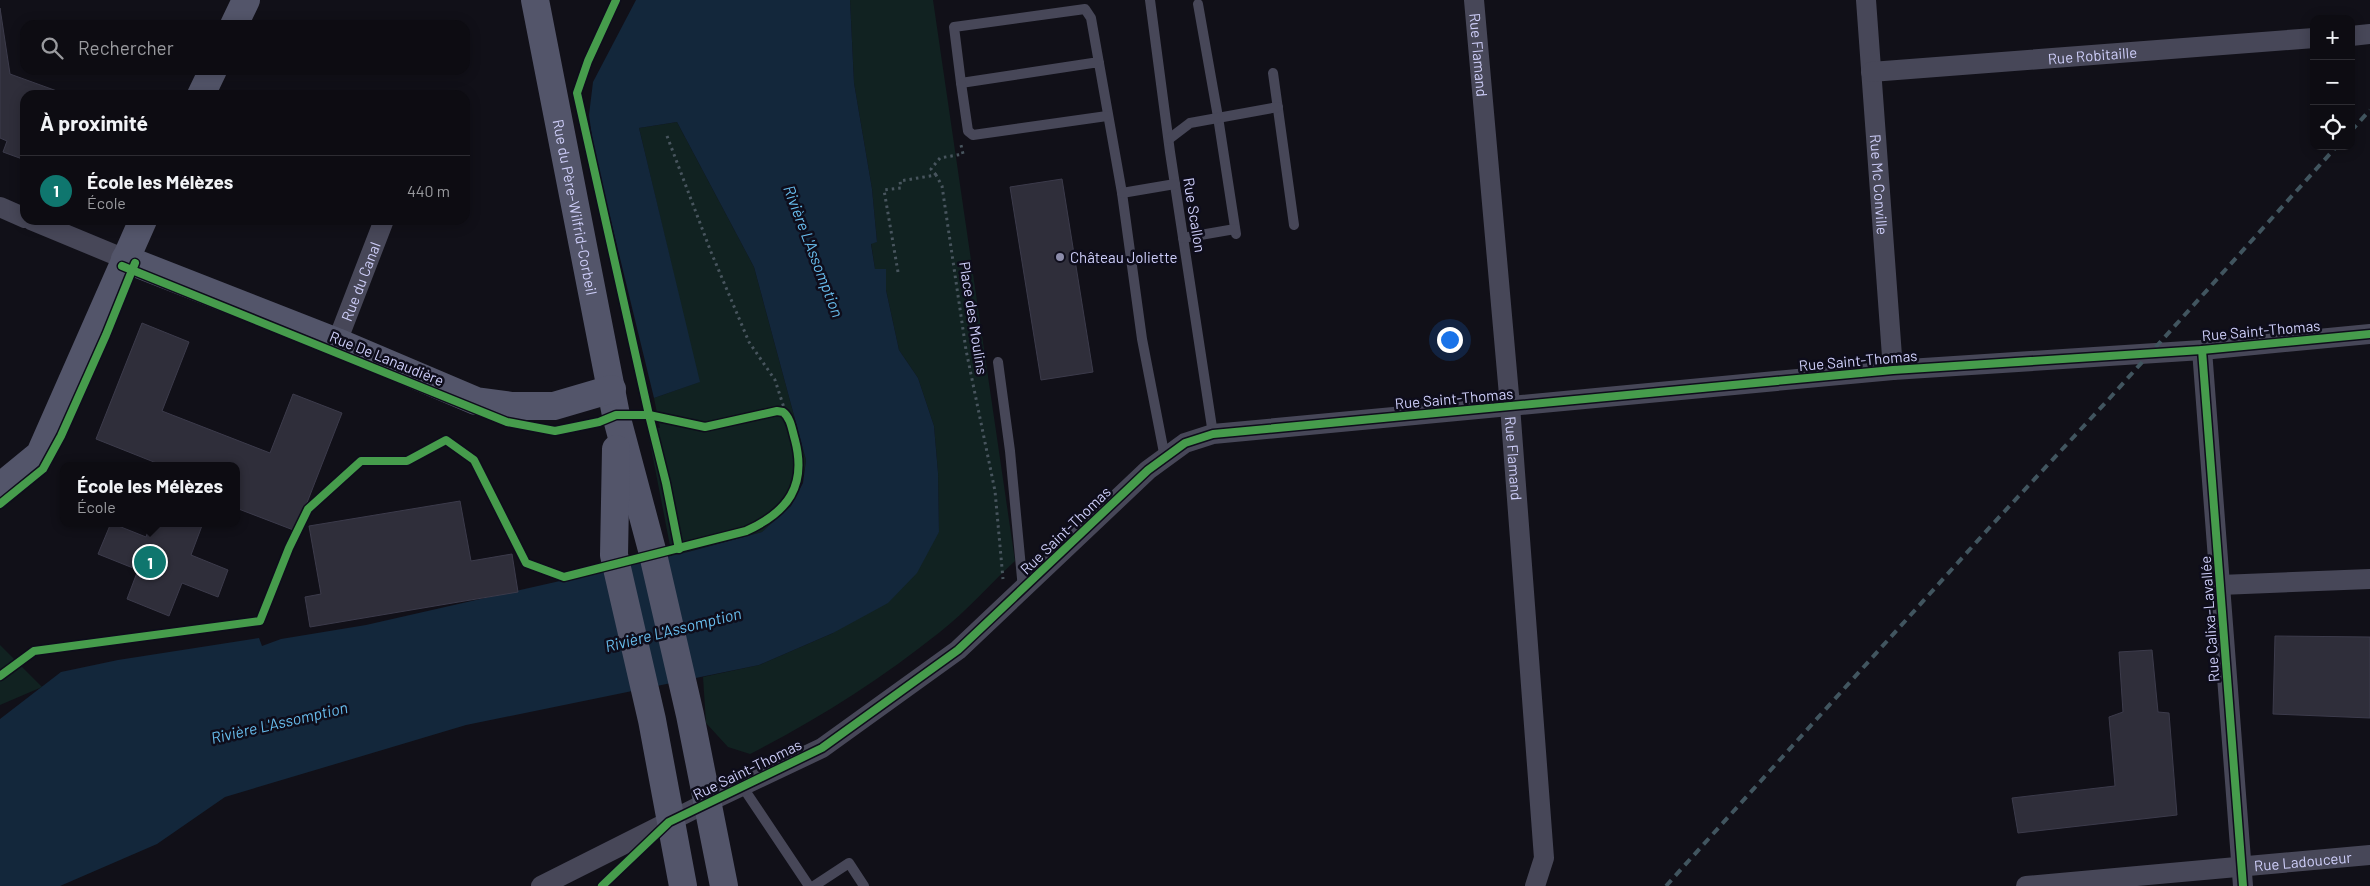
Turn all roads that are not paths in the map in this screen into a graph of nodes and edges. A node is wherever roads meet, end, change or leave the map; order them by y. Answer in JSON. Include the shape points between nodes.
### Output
{"nodes":[{"id":1,"x":246,"y":0,"type":"edge"},
{"id":2,"x":535,"y":0,"type":"edge"},
{"id":3,"x":1150,"y":0,"type":"edge"},
{"id":4,"x":1474,"y":0,"type":"edge"},
{"id":5,"x":1866,"y":0,"type":"edge"},
{"id":6,"x":1198,"y":4,"type":"dead end"},
{"id":7,"x":236,"y":20,"type":"edge"},
{"id":8,"x":2370,"y":34,"type":"edge"},
{"id":9,"x":2355,"y":36,"type":"edge"},
{"id":10,"x":2310,"y":38,"type":"edge"},
{"id":11,"x":1099,"y":62,"type":"junction"},
{"id":12,"x":1871,"y":72,"type":"junction"},
{"id":13,"x":1273,"y":74,"type":"dead end"},
{"id":14,"x":211,"y":75,"type":"edge"},
{"id":15,"x":961,"y":83,"type":"junction"},
{"id":16,"x":203,"y":90,"type":"edge"},
{"id":17,"x":1278,"y":107,"type":"junction"},
{"id":18,"x":1108,"y":116,"type":"junction"},
{"id":19,"x":1218,"y":117,"type":"junction"},
{"id":20,"x":1169,"y":139,"type":"junction"},
{"id":21,"x":1175,"y":184,"type":"junction"},
{"id":22,"x":1122,"y":193,"type":"junction"},
{"id":23,"x":0,"y":207,"type":"edge"},
{"id":24,"x":20,"y":216,"type":"edge"},
{"id":25,"x":43,"y":225,"type":"edge"},
{"id":26,"x":141,"y":225,"type":"edge"},
{"id":27,"x":382,"y":225,"type":"edge"},
{"id":28,"x":1294,"y":225,"type":"dead end"},
{"id":29,"x":1183,"y":238,"type":"junction"},
{"id":30,"x":125,"y":259,"type":"junction"},
{"id":31,"x":2370,"y":334,"type":"edge"},
{"id":32,"x":337,"y":342,"type":"junction"},
{"id":33,"x":2202,"y":350,"type":"junction"},
{"id":34,"x":998,"y":362,"type":"dead end"},
{"id":35,"x":1893,"y":370,"type":"junction"},
{"id":36,"x":614,"y":402,"type":"junction"},
{"id":37,"x":1510,"y":406,"type":"junction"},
{"id":38,"x":1213,"y":434,"type":"junction"},
{"id":39,"x":1165,"y":458,"type":"junction"},
{"id":40,"x":0,"y":487,"type":"edge"},
{"id":41,"x":2370,"y":578,"type":"edge"},
{"id":42,"x":2220,"y":584,"type":"junction"},
{"id":43,"x":1023,"y":589,"type":"junction"},
{"id":44,"x":742,"y":786,"type":"junction"},
{"id":45,"x":708,"y":802,"type":"junction"},
{"id":46,"x":669,"y":822,"type":"junction"},
{"id":47,"x":2370,"y":855,"type":"edge"},
{"id":48,"x":2242,"y":876,"type":"edge"},
{"id":49,"x":541,"y":886,"type":"edge"},
{"id":50,"x":682,"y":886,"type":"edge"},
{"id":51,"x":724,"y":886,"type":"edge"},
{"id":52,"x":809,"y":886,"type":"edge"},
{"id":53,"x":814,"y":886,"type":"edge"},
{"id":54,"x":864,"y":886,"type":"edge"},
{"id":55,"x":1534,"y":886,"type":"edge"},
{"id":56,"x":2026,"y":886,"type":"edge"}],
"edges":[{"from":1,"to":7,"type":"main road"},
{"from":2,"to":36,"type":"main road","name":"Rue du Père-Wilfrid-Corbeil"},
{"from":3,"to":20,"type":"lane","name":"Rue Scallon"},
{"from":4,"to":37,"type":"street","name":"Rue Flamand"},
{"from":5,"to":12,"type":"street","name":"Rue Mc Conville"},
{"from":6,"to":19,"type":"lane"},
{"from":8,"to":9,"type":"street"},
{"from":10,"to":12,"type":"street","name":"Rue Robitaille"},
{"from":11,"to":15,"type":"lane"},
{"from":11,"to":15,"type":"lane","via":[[1092,18],[1084,9],[954,26]]},
{"from":11,"to":18,"type":"lane"},
{"from":12,"to":35,"type":"street","name":"Rue Mc Conville"},
{"from":13,"to":17,"type":"lane"},
{"from":14,"to":16,"type":"main road"},
{"from":15,"to":18,"type":"lane","via":[[968,131],[973,135]]},
{"from":17,"to":19,"type":"lane"},
{"from":17,"to":28,"type":"lane"},
{"from":18,"to":22,"type":"lane"},
{"from":19,"to":20,"type":"lane","via":[[1190,123]]},
{"from":19,"to":29,"type":"lane","via":[[1236,231]]},
{"from":20,"to":21,"type":"lane","name":"Rue Scallon"},
{"from":21,"to":22,"type":"lane"},
{"from":21,"to":29,"type":"lane","name":"Rue Scallon"},
{"from":22,"to":39,"type":"lane","via":[[1142,338]]},
{"from":23,"to":24,"type":"street"},
{"from":25,"to":30,"type":"street","name":"Rue De Lanaudière"},
{"from":26,"to":30,"type":"main road"},
{"from":27,"to":32,"type":"street","name":"Rue du Canal"},
{"from":29,"to":38,"type":"lane","name":"Rue Scallon"},
{"from":30,"to":32,"type":"main road","name":"Rue De Lanaudière"},
{"from":30,"to":40,"type":"main road","via":[[40,454]]},
{"from":31,"to":33,"type":"street","name":"Rue Saint-Thomas"},
{"from":32,"to":36,"type":"main road","name":"Rue De Lanaudière","via":[[476,401],[494,405],[532,407]]},
{"from":33,"to":35,"type":"street","name":"Rue Saint-Thomas"},
{"from":33,"to":42,"type":"street","name":"Rue Calixa-Lavallée"},
{"from":34,"to":43,"type":"lane"},
{"from":35,"to":37,"type":"street","name":"Rue Saint-Thomas"},
{"from":36,"to":45,"type":"main road","name":"Rue du Père-Wilfrid-Corbeil","via":[[667,550],[690,714]]},
{"from":36,"to":46,"type":"main road","name":"Rue du Père-Wilfrid-Corbeil","via":[[614,555],[652,720]]},
{"from":37,"to":38,"type":"street","name":"Rue Saint-Thomas"},
{"from":37,"to":55,"type":"street","name":"Rue Flamand","via":[[1544,858]]},
{"from":38,"to":39,"type":"street","name":"Rue Saint-Thomas","via":[[1185,443]]},
{"from":39,"to":43,"type":"street","name":"Rue Saint-Thomas","via":[[1148,470]]},
{"from":41,"to":42,"type":"street"},
{"from":42,"to":48,"type":"street","name":"Rue Calixa-Lavallée"},
{"from":43,"to":44,"type":"street","name":"Rue Saint-Thomas","via":[[958,650],[822,748]]},
{"from":44,"to":45,"type":"street","name":"Rue Saint-Thomas"},
{"from":44,"to":52,"type":"lane"},
{"from":45,"to":46,"type":"street","name":"Rue Saint-Thomas"},
{"from":45,"to":51,"type":"main road","name":"Rue du Père-Wilfrid-Corbeil"},
{"from":46,"to":49,"type":"street","name":"Rue Saint-Thomas"},
{"from":46,"to":50,"type":"main road","name":"Rue du Père-Wilfrid-Corbeil"},
{"from":47,"to":48,"type":"street","name":"Rue Ladouceur"},
{"from":48,"to":56,"type":"street","name":"Rue Ladouceur"},
{"from":53,"to":54,"type":"lane","via":[[849,863]]}]}
